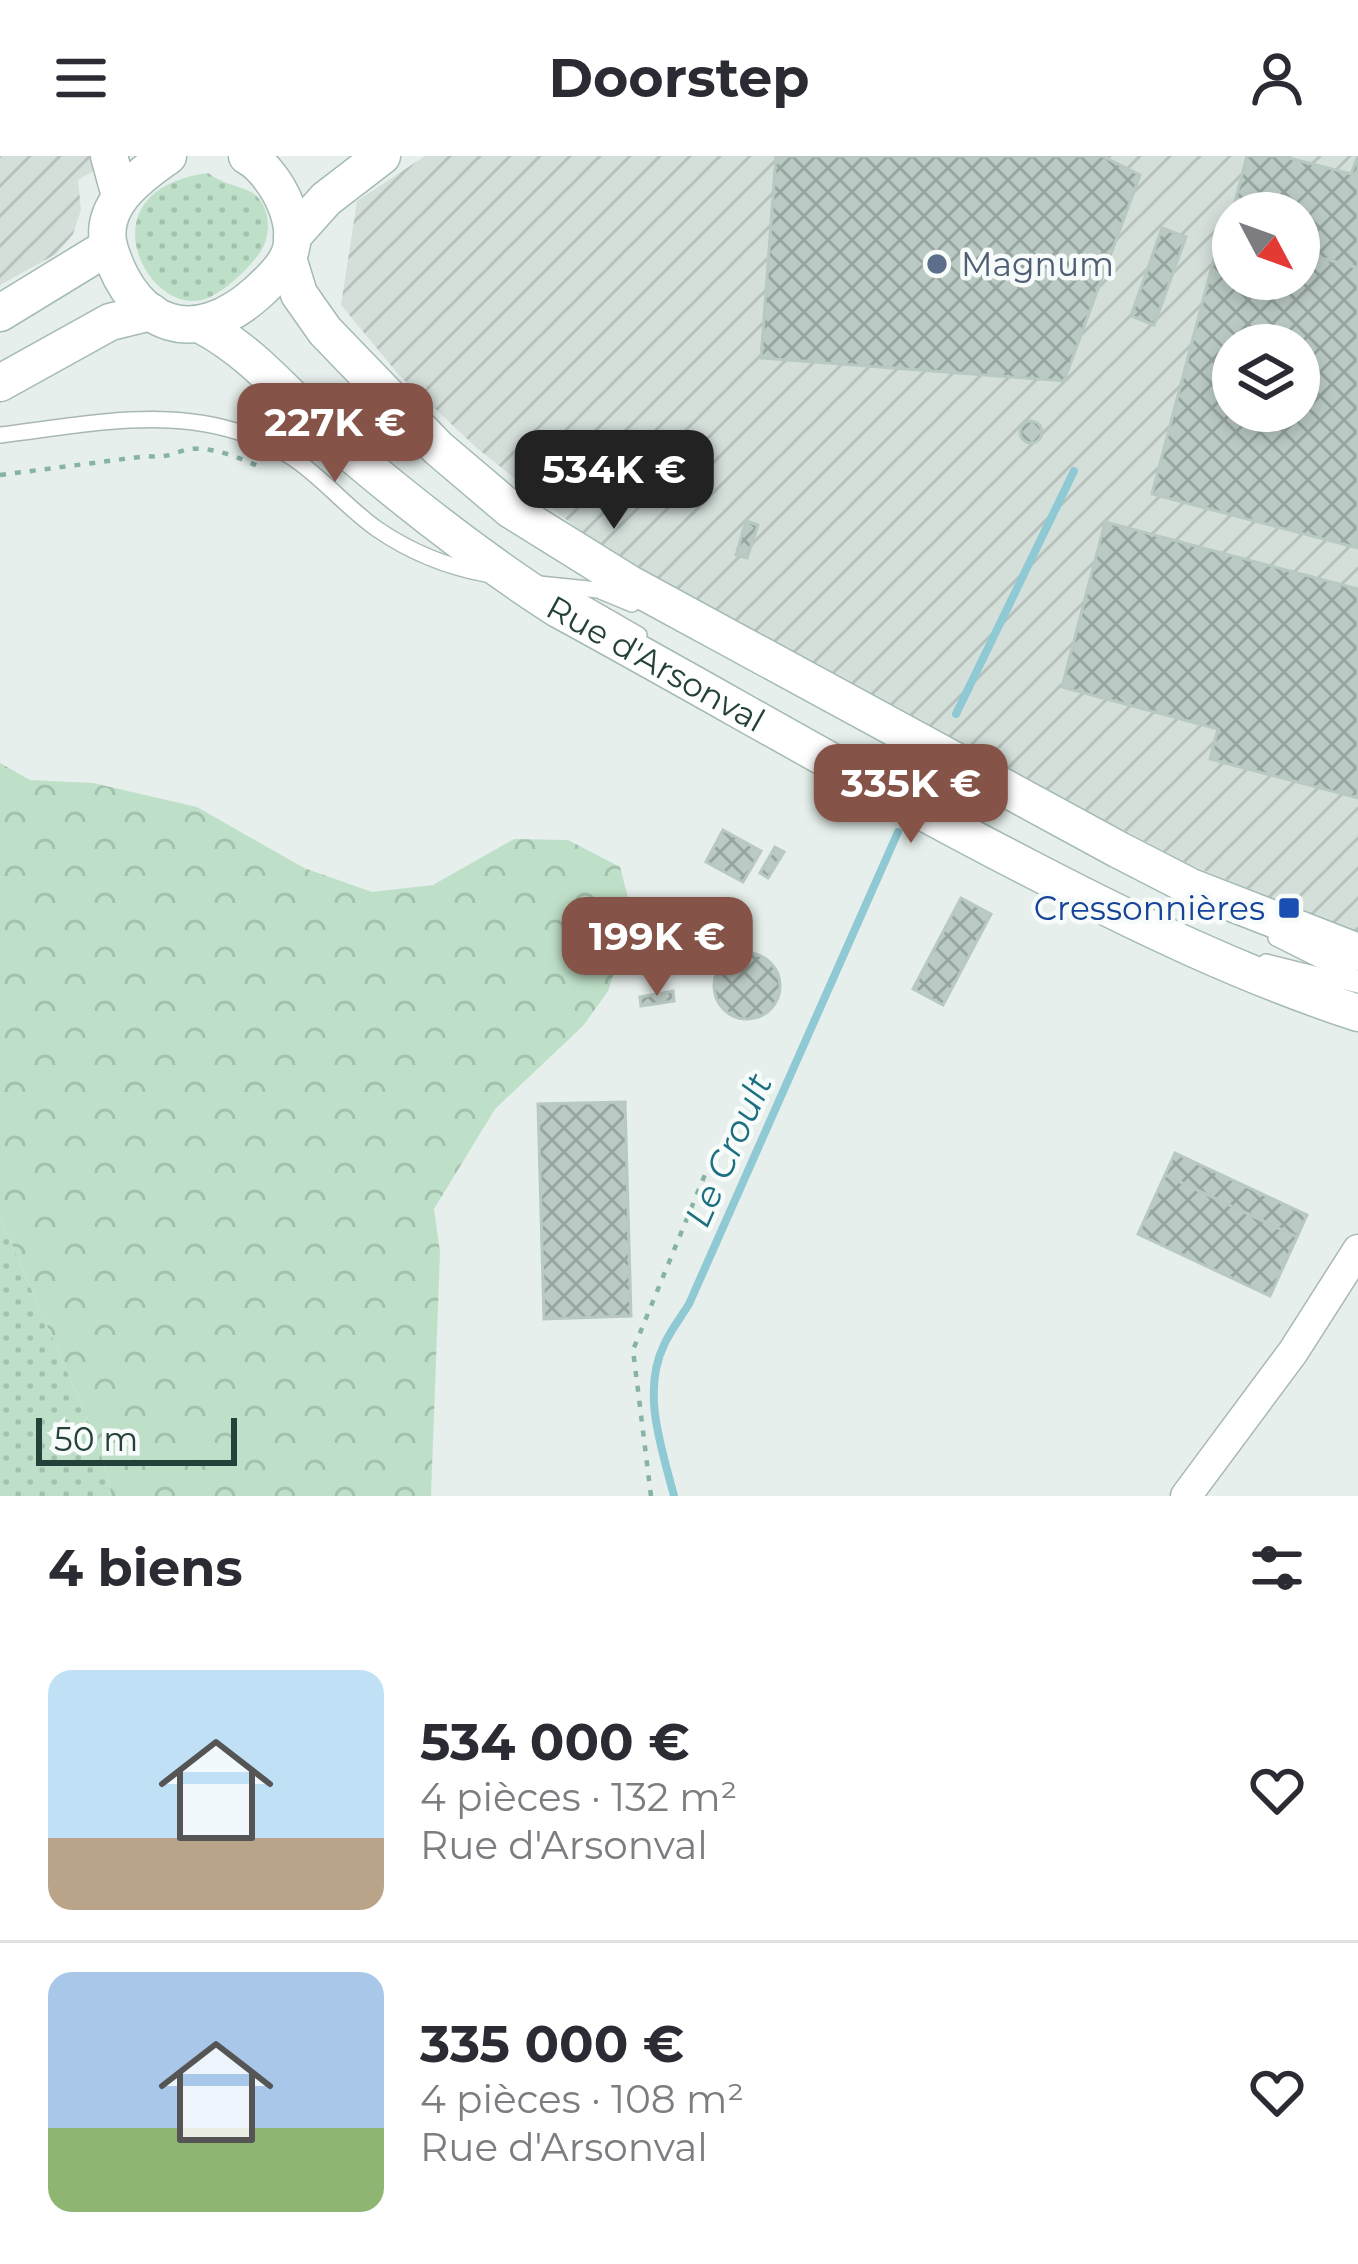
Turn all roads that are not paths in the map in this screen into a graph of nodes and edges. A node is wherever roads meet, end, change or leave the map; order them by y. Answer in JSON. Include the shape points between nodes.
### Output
{"nodes":[{"id":1,"x":109,"y":156,"type":"edge"},
{"id":2,"x":168,"y":156,"type":"edge"},
{"id":3,"x":382,"y":156,"type":"edge"},
{"id":4,"x":252,"y":157,"type":"edge"},
{"id":5,"x":120,"y":196,"type":"junction"},
{"id":6,"x":109,"y":247,"type":"junction"},
{"id":7,"x":290,"y":247,"type":"junction"},
{"id":8,"x":151,"y":312,"type":"junction"},
{"id":9,"x":0,"y":313,"type":"edge"},
{"id":10,"x":203,"y":326,"type":"junction"},
{"id":11,"x":0,"y":383,"type":"edge"},
{"id":12,"x":0,"y":436,"type":"edge"},
{"id":13,"x":512,"y":510,"type":"junction"},
{"id":14,"x":512,"y":579,"type":"junction"},
{"id":15,"x":553,"y":586,"type":"junction"},
{"id":16,"x":623,"y":599,"type":"junction"},
{"id":17,"x":1358,"y":952,"type":"edge"},
{"id":18,"x":1358,"y":982,"type":"edge"},
{"id":19,"x":1358,"y":1013,"type":"edge"},
{"id":20,"x":1358,"y":1250,"type":"edge"},
{"id":21,"x":1186,"y":1496,"type":"edge"}],
"edges":[{"from":1,"to":5,"type":"main road"},
{"from":2,"to":5,"type":"main road"},
{"from":3,"to":7,"type":"main road","via":[[326,200]]},
{"from":4,"to":7,"type":"main road","name":"Rue d'Arsonval","via":[[288,206]]},
{"from":5,"to":6,"type":"main road","via":[[108,223]]},
{"from":6,"to":8,"type":"main road"},
{"from":6,"to":9,"type":"main road"},
{"from":7,"to":10,"type":"main road","via":[[241,307]]},
{"from":7,"to":13,"type":"main road","name":"Rue d'Arsonval","via":[[299,294],[325,331],[438,448]]},
{"from":8,"to":10,"type":"main road","name":"Rue d'Arsonval"},
{"from":8,"to":11,"type":"main road","via":[[110,322]]},
{"from":10,"to":14,"type":"main road","name":"Rue d'Arsonval"},
{"from":12,"to":14,"type":"lane","via":[[158,418],[227,427],[295,459],[378,530],[447,565]]},
{"from":13,"to":16,"type":"lane"},
{"from":13,"to":17,"type":"main road","name":"Rue d'Arsonval","via":[[630,584],[1119,850]]},
{"from":14,"to":15,"type":"lane"},
{"from":14,"to":19,"type":"main road","name":"Rue d'Arsonval","via":[[1083,896]]},
{"from":15,"to":16,"type":"lane"},
{"from":15,"to":18,"type":"lane","via":[[1116,897],[1250,957]]},
{"from":16,"to":18,"type":"lane","via":[[1079,846]]},
{"from":20,"to":21,"type":"street"}]}
